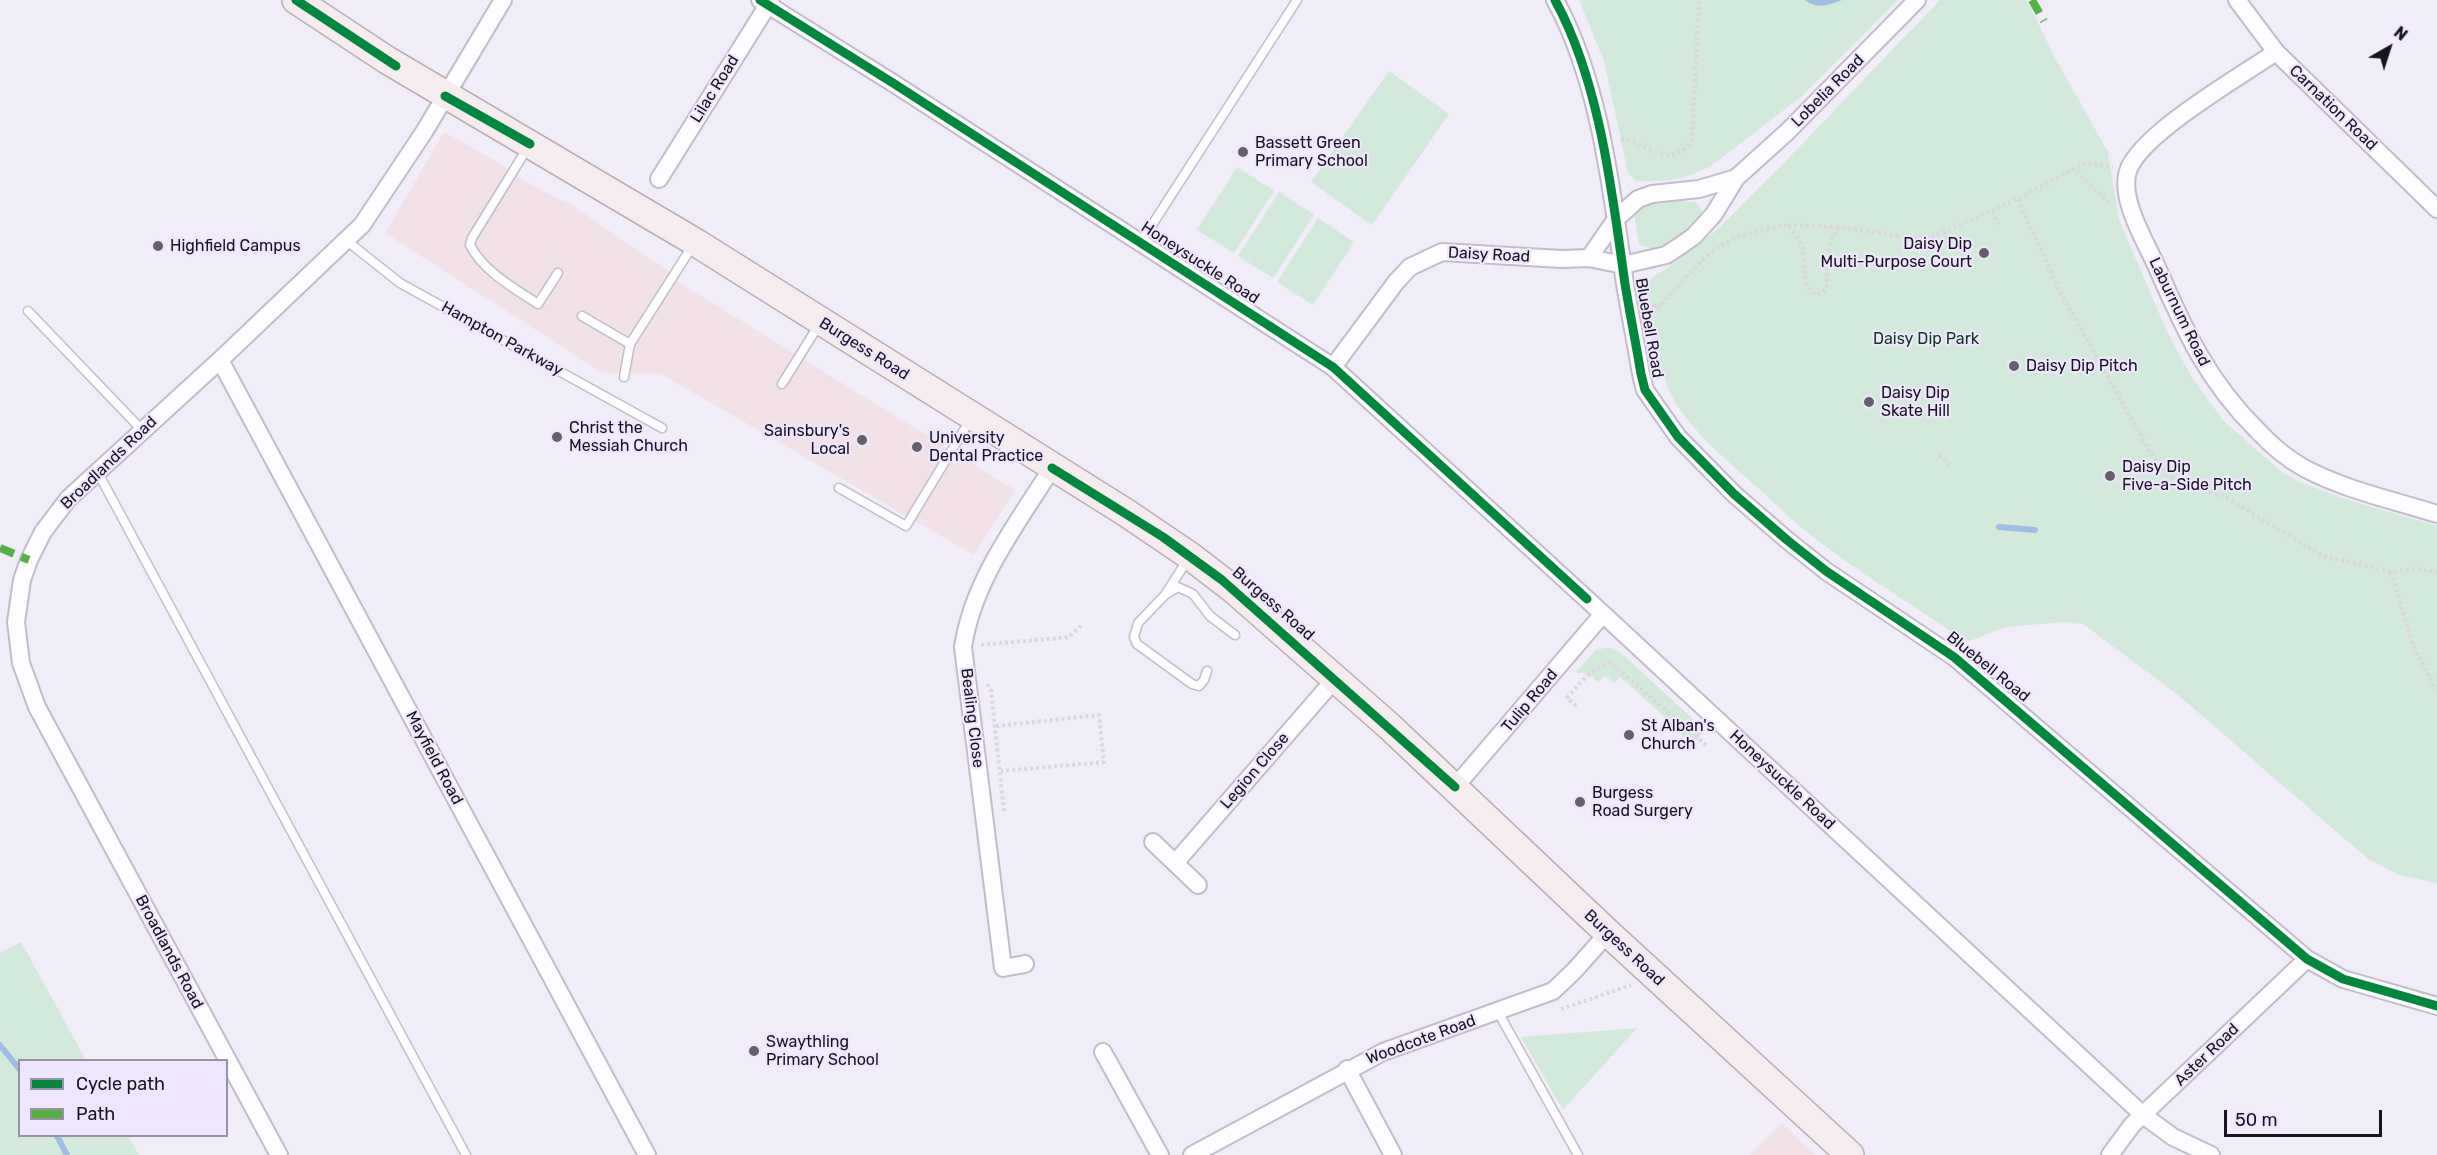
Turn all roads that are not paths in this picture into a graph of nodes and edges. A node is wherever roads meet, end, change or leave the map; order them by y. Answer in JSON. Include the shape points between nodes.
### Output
{"nodes":[{"id":1,"x":296,"y":0,"type":"edge"},
{"id":2,"x":503,"y":0,"type":"edge"},
{"id":3,"x":1297,"y":0,"type":"edge"},
{"id":4,"x":1555,"y":0,"type":"edge"},
{"id":5,"x":1917,"y":0,"type":"edge"},
{"id":6,"x":2237,"y":0,"type":"edge"},
{"id":7,"x":766,"y":2,"type":"edge"},
{"id":8,"x":2276,"y":52,"type":"junction"},
{"id":9,"x":445,"y":96,"type":"junction"},
{"id":10,"x":530,"y":144,"type":"junction"},
{"id":11,"x":1736,"y":178,"type":"junction"},
{"id":12,"x":659,"y":179,"type":"dead end"},
{"id":13,"x":2437,"y":209,"type":"edge"},
{"id":14,"x":1616,"y":219,"type":"junction"},
{"id":15,"x":347,"y":241,"type":"junction"},
{"id":16,"x":695,"y":242,"type":"junction"},
{"id":17,"x":1141,"y":242,"type":"junction"},
{"id":18,"x":1589,"y":258,"type":"junction"},
{"id":19,"x":1623,"y":265,"type":"junction"},
{"id":20,"x":558,"y":273,"type":"dead end"},
{"id":21,"x":28,"y":311,"type":"dead end"},
{"id":22,"x":582,"y":316,"type":"dead end"},
{"id":23,"x":820,"y":321,"type":"junction"},
{"id":24,"x":630,"y":344,"type":"junction"},
{"id":25,"x":220,"y":360,"type":"junction"},
{"id":26,"x":1333,"y":367,"type":"junction"},
{"id":27,"x":624,"y":377,"type":"dead end"},
{"id":28,"x":782,"y":384,"type":"dead end"},
{"id":29,"x":972,"y":417,"type":"junction"},
{"id":30,"x":662,"y":428,"type":"dead end"},
{"id":31,"x":142,"y":430,"type":"junction"},
{"id":32,"x":1052,"y":468,"type":"junction"},
{"id":33,"x":97,"y":471,"type":"junction"},
{"id":34,"x":839,"y":488,"type":"dead end"},
{"id":35,"x":2437,"y":514,"type":"edge"},
{"id":36,"x":1190,"y":556,"type":"junction"},
{"id":37,"x":1165,"y":595,"type":"junction"},
{"id":38,"x":1603,"y":614,"type":"junction"},
{"id":39,"x":1235,"y":635,"type":"dead end"},
{"id":40,"x":1207,"y":671,"type":"dead end"},
{"id":41,"x":1335,"y":679,"type":"junction"},
{"id":42,"x":1455,"y":787,"type":"junction"},
{"id":43,"x":1153,"y":842,"type":"dead end"},
{"id":44,"x":1175,"y":863,"type":"junction"},
{"id":45,"x":1198,"y":885,"type":"dead end"},
{"id":46,"x":1608,"y":933,"type":"junction"},
{"id":47,"x":2307,"y":959,"type":"junction"},
{"id":48,"x":1025,"y":964,"type":"dead end"},
{"id":49,"x":2437,"y":1006,"type":"edge"},
{"id":50,"x":1498,"y":1012,"type":"junction"},
{"id":51,"x":1102,"y":1052,"type":"dead end"},
{"id":52,"x":227,"y":1059,"type":"edge"},
{"id":53,"x":228,"y":1060,"type":"edge"},
{"id":54,"x":1347,"y":1069,"type":"junction"},
{"id":55,"x":2143,"y":1115,"type":"junction"},
{"id":56,"x":279,"y":1155,"type":"edge"},
{"id":57,"x":466,"y":1155,"type":"edge"},
{"id":58,"x":647,"y":1155,"type":"edge"},
{"id":59,"x":1160,"y":1155,"type":"edge"},
{"id":60,"x":1192,"y":1155,"type":"edge"},
{"id":61,"x":1393,"y":1155,"type":"edge"},
{"id":62,"x":1578,"y":1155,"type":"edge"},
{"id":63,"x":1850,"y":1155,"type":"edge"},
{"id":64,"x":2110,"y":1155,"type":"edge"},
{"id":65,"x":2211,"y":1155,"type":"edge"}],
"edges":[{"from":1,"to":9,"type":"main road","name":"Burgess Road"},
{"from":2,"to":9,"type":"street","name":"Broadlands Road"},
{"from":3,"to":17,"type":"lane"},
{"from":4,"to":14,"type":"street","via":[[1582,68],[1602,138]]},
{"from":5,"to":11,"type":"street","name":"Lobelia Road"},
{"from":6,"to":8,"type":"street","name":"Carnation Road"},
{"from":7,"to":12,"type":"street","name":"Lilac Road"},
{"from":7,"to":17,"type":"street","name":"Honeysuckle Road"},
{"from":8,"to":13,"type":"street","name":"Carnation Road"},
{"from":8,"to":35,"type":"street","name":"Laburnum Road","via":[[2167,126],[2143,148],[2128,171],[2126,187],[2133,214],[2209,375],[2240,414],[2303,468]]},
{"from":9,"to":10,"type":"main road","name":"Burgess Road"},
{"from":9,"to":15,"type":"street","name":"Broadlands Road","via":[[377,205]]},
{"from":10,"to":16,"type":"main road","name":"Burgess Road"},
{"from":10,"to":20,"type":"lane","via":[[470,246],[500,277],[538,304]]},
{"from":11,"to":14,"type":"street","name":"Lobelia Road","via":[[1699,189],[1652,194],[1638,199]]},
{"from":11,"to":19,"type":"street","name":"Lobelia Road","via":[[1714,214],[1694,236],[1666,255]]},
{"from":14,"to":18,"type":"street"},
{"from":14,"to":19,"type":"street","name":"Bluebell Road"},
{"from":15,"to":25,"type":"street","name":"Broadlands Road"},
{"from":15,"to":30,"type":"lane","name":"Hampton Parkway","via":[[400,283]]},
{"from":16,"to":23,"type":"main road","name":"Burgess Road"},
{"from":16,"to":24,"type":"lane"},
{"from":17,"to":26,"type":"street","name":"Honeysuckle Road"},
{"from":18,"to":19,"type":"street","name":"Daisy Road"},
{"from":18,"to":26,"type":"street","name":"Daisy Road","via":[[1442,252],[1426,258],[1396,282]]},
{"from":19,"to":47,"type":"street","name":"Bluebell Road","via":[[1645,390],[1699,460],[1826,571],[1962,663]]},
{"from":21,"to":31,"type":"lane"},
{"from":22,"to":24,"type":"lane"},
{"from":23,"to":28,"type":"lane"},
{"from":23,"to":29,"type":"main road","name":"Burgess Road"},
{"from":24,"to":27,"type":"lane"},
{"from":25,"to":31,"type":"street","name":"Broadlands Road"},
{"from":25,"to":58,"type":"street","name":"Mayfield Road"},
{"from":26,"to":38,"type":"street","name":"Honeysuckle Road"},
{"from":29,"to":32,"type":"main road","name":"Burgess Road"},
{"from":29,"to":34,"type":"lane","via":[[906,526]]},
{"from":31,"to":33,"type":"street","name":"Broadlands Road"},
{"from":32,"to":36,"type":"main road","name":"Burgess Road"},
{"from":32,"to":48,"type":"street","name":"Bealing Close","via":[[996,557],[967,622],[963,647],[1004,968]]},
{"from":33,"to":52,"type":"street","name":"Broadlands Road","via":[[68,499],[43,532],[29,560],[16,622],[21,663],[37,706]]},
{"from":33,"to":57,"type":"lane"},
{"from":36,"to":37,"type":"lane"},
{"from":36,"to":41,"type":"main road","name":"Burgess Road"},
{"from":37,"to":39,"type":"lane","via":[[1178,586],[1185,589]]},
{"from":37,"to":40,"type":"lane","via":[[1138,623],[1135,641],[1196,686],[1202,683]]},
{"from":38,"to":42,"type":"street","name":"Tulip Road"},
{"from":38,"to":55,"type":"street","name":"Honeysuckle Road"},
{"from":41,"to":42,"type":"main road","name":"Burgess Road"},
{"from":41,"to":44,"type":"street","name":"Legion Close"},
{"from":42,"to":46,"type":"main road","name":"Burgess Road"},
{"from":43,"to":44,"type":"street"},
{"from":44,"to":45,"type":"street"},
{"from":46,"to":50,"type":"street","name":"Woodcote Road","via":[[1553,991]]},
{"from":46,"to":63,"type":"main road","name":"Burgess Road"},
{"from":47,"to":49,"type":"street","name":"Bluebell Road","via":[[2354,983]]},
{"from":47,"to":55,"type":"street","name":"Aster Road"},
{"from":50,"to":54,"type":"street","name":"Woodcote Road","via":[[1383,1052]]},
{"from":50,"to":62,"type":"lane"},
{"from":51,"to":59,"type":"street"},
{"from":53,"to":56,"type":"street","name":"Broadlands Road"},
{"from":54,"to":60,"type":"street","name":"Woodcote Road"},
{"from":54,"to":61,"type":"street"},
{"from":55,"to":64,"type":"street","name":"Aster Road"},
{"from":55,"to":65,"type":"street","name":"Honeysuckle Road","via":[[2172,1137]]}]}
